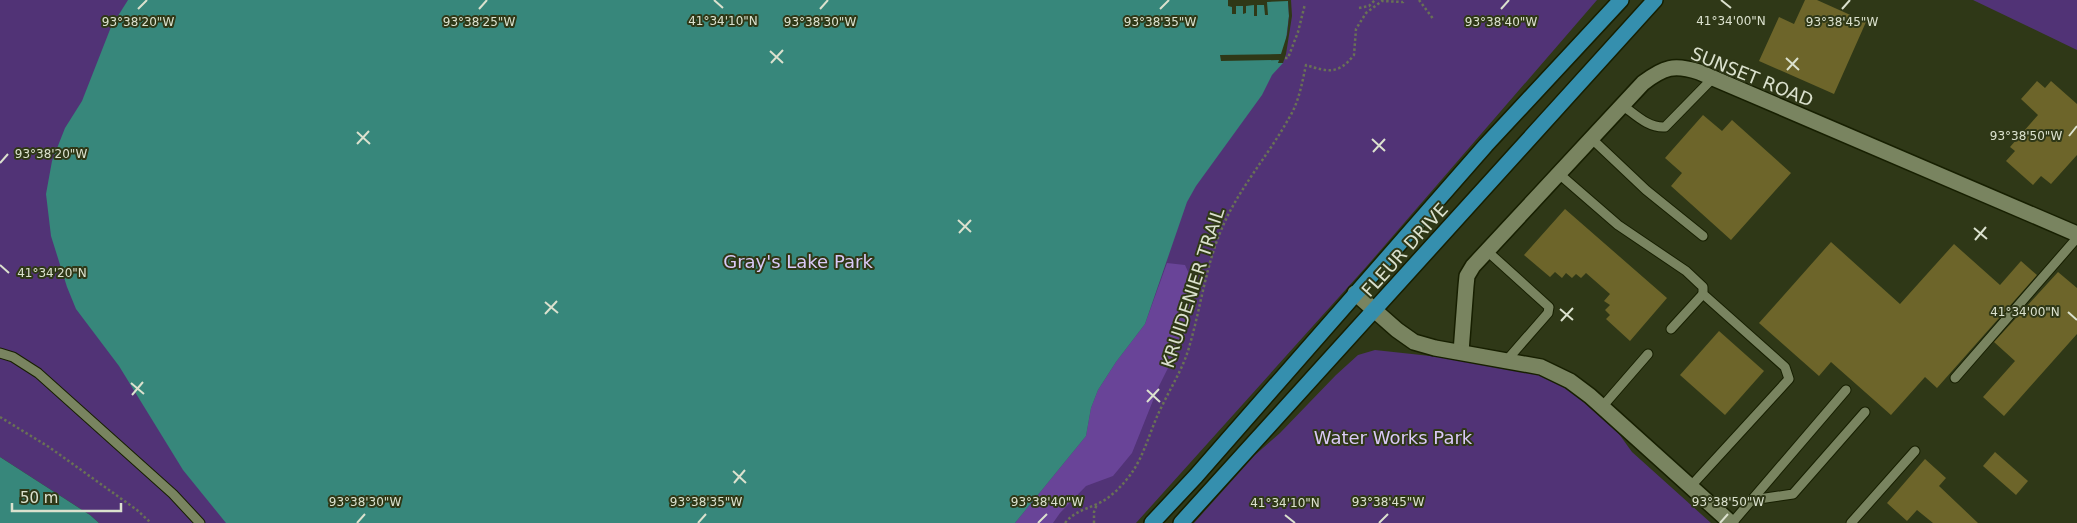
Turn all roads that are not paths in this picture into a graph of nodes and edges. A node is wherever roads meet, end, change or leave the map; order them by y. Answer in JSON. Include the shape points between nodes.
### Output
{"nodes":[{"id":1,"x":1621,"y":0,"type":"edge"},
{"id":2,"x":1655,"y":0,"type":"edge"},
{"id":3,"x":1713,"y":78,"type":"junction"},
{"id":4,"x":1622,"y":105,"type":"junction"},
{"id":5,"x":1591,"y":138,"type":"junction"},
{"id":6,"x":1558,"y":173,"type":"junction"},
{"id":7,"x":1703,"y":236,"type":"dead end"},
{"id":8,"x":2077,"y":236,"type":"edge"},
{"id":9,"x":1486,"y":250,"type":"junction"},
{"id":10,"x":1355,"y":293,"type":"junction"},
{"id":11,"x":1703,"y":294,"type":"junction"},
{"id":12,"x":1375,"y":310,"type":"junction"},
{"id":13,"x":1671,"y":329,"type":"dead end"},
{"id":14,"x":1461,"y":352,"type":"junction"},
{"id":15,"x":0,"y":353,"type":"edge"},
{"id":16,"x":1648,"y":354,"type":"dead end"},
{"id":17,"x":1507,"y":360,"type":"junction"},
{"id":18,"x":1955,"y":378,"type":"dead end"},
{"id":19,"x":1846,"y":390,"type":"dead end"},
{"id":20,"x":1602,"y":407,"type":"junction"},
{"id":21,"x":1865,"y":412,"type":"dead end"},
{"id":22,"x":1915,"y":451,"type":"dead end"},
{"id":23,"x":1691,"y":486,"type":"junction"},
{"id":24,"x":1752,"y":500,"type":"junction"},
{"id":25,"x":200,"y":523,"type":"edge"},
{"id":26,"x":1152,"y":523,"type":"edge"},
{"id":27,"x":1181,"y":523,"type":"edge"},
{"id":28,"x":1732,"y":523,"type":"edge"},
{"id":29,"x":1851,"y":523,"type":"edge"}],
"edges":[{"from":1,"to":10,"type":"main road","name":"FLEUR DRIVE"},
{"from":2,"to":12,"type":"main road","name":"FLEUR DRIVE"},
{"from":3,"to":4,"type":"street","name":"SUNSET ROAD","via":[[1682,67],[1669,68],[1642,83]]},
{"from":3,"to":4,"type":"lane","via":[[1665,127],[1648,124]]},
{"from":3,"to":8,"type":"street","name":"SUNSET ROAD"},
{"from":4,"to":5,"type":"street","name":"SUNSET ROAD"},
{"from":5,"to":6,"type":"street","name":"SUNSET ROAD"},
{"from":5,"to":7,"type":"lane","via":[[1646,190]]},
{"from":6,"to":9,"type":"street","name":"SUNSET ROAD"},
{"from":6,"to":11,"type":"lane","via":[[1618,224],[1686,271],[1703,287]]},
{"from":8,"to":18,"type":"lane"},
{"from":9,"to":14,"type":"street","name":"SUNSET ROAD","via":[[1468,276]]},
{"from":9,"to":17,"type":"lane","via":[[1549,307],[1548,314]]},
{"from":10,"to":12,"type":"street"},
{"from":10,"to":26,"type":"main road","name":"FLEUR DRIVE"},
{"from":11,"to":13,"type":"lane"},
{"from":11,"to":23,"type":"lane","via":[[1785,367],[1789,379]]},
{"from":12,"to":14,"type":"street","via":[[1414,342]]},
{"from":12,"to":27,"type":"main road","name":"FLEUR DRIVE"},
{"from":14,"to":17,"type":"street"},
{"from":15,"to":25,"type":"lane","via":[[13,357],[38,373],[173,494]]},
{"from":16,"to":20,"type":"lane"},
{"from":17,"to":20,"type":"street","via":[[1541,368],[1570,381]]},
{"from":19,"to":24,"type":"lane"},
{"from":20,"to":23,"type":"street"},
{"from":21,"to":24,"type":"lane","via":[[1793,494]]},
{"from":22,"to":29,"type":"lane"},
{"from":23,"to":28,"type":"street"},
{"from":24,"to":28,"type":"lane"}]}
